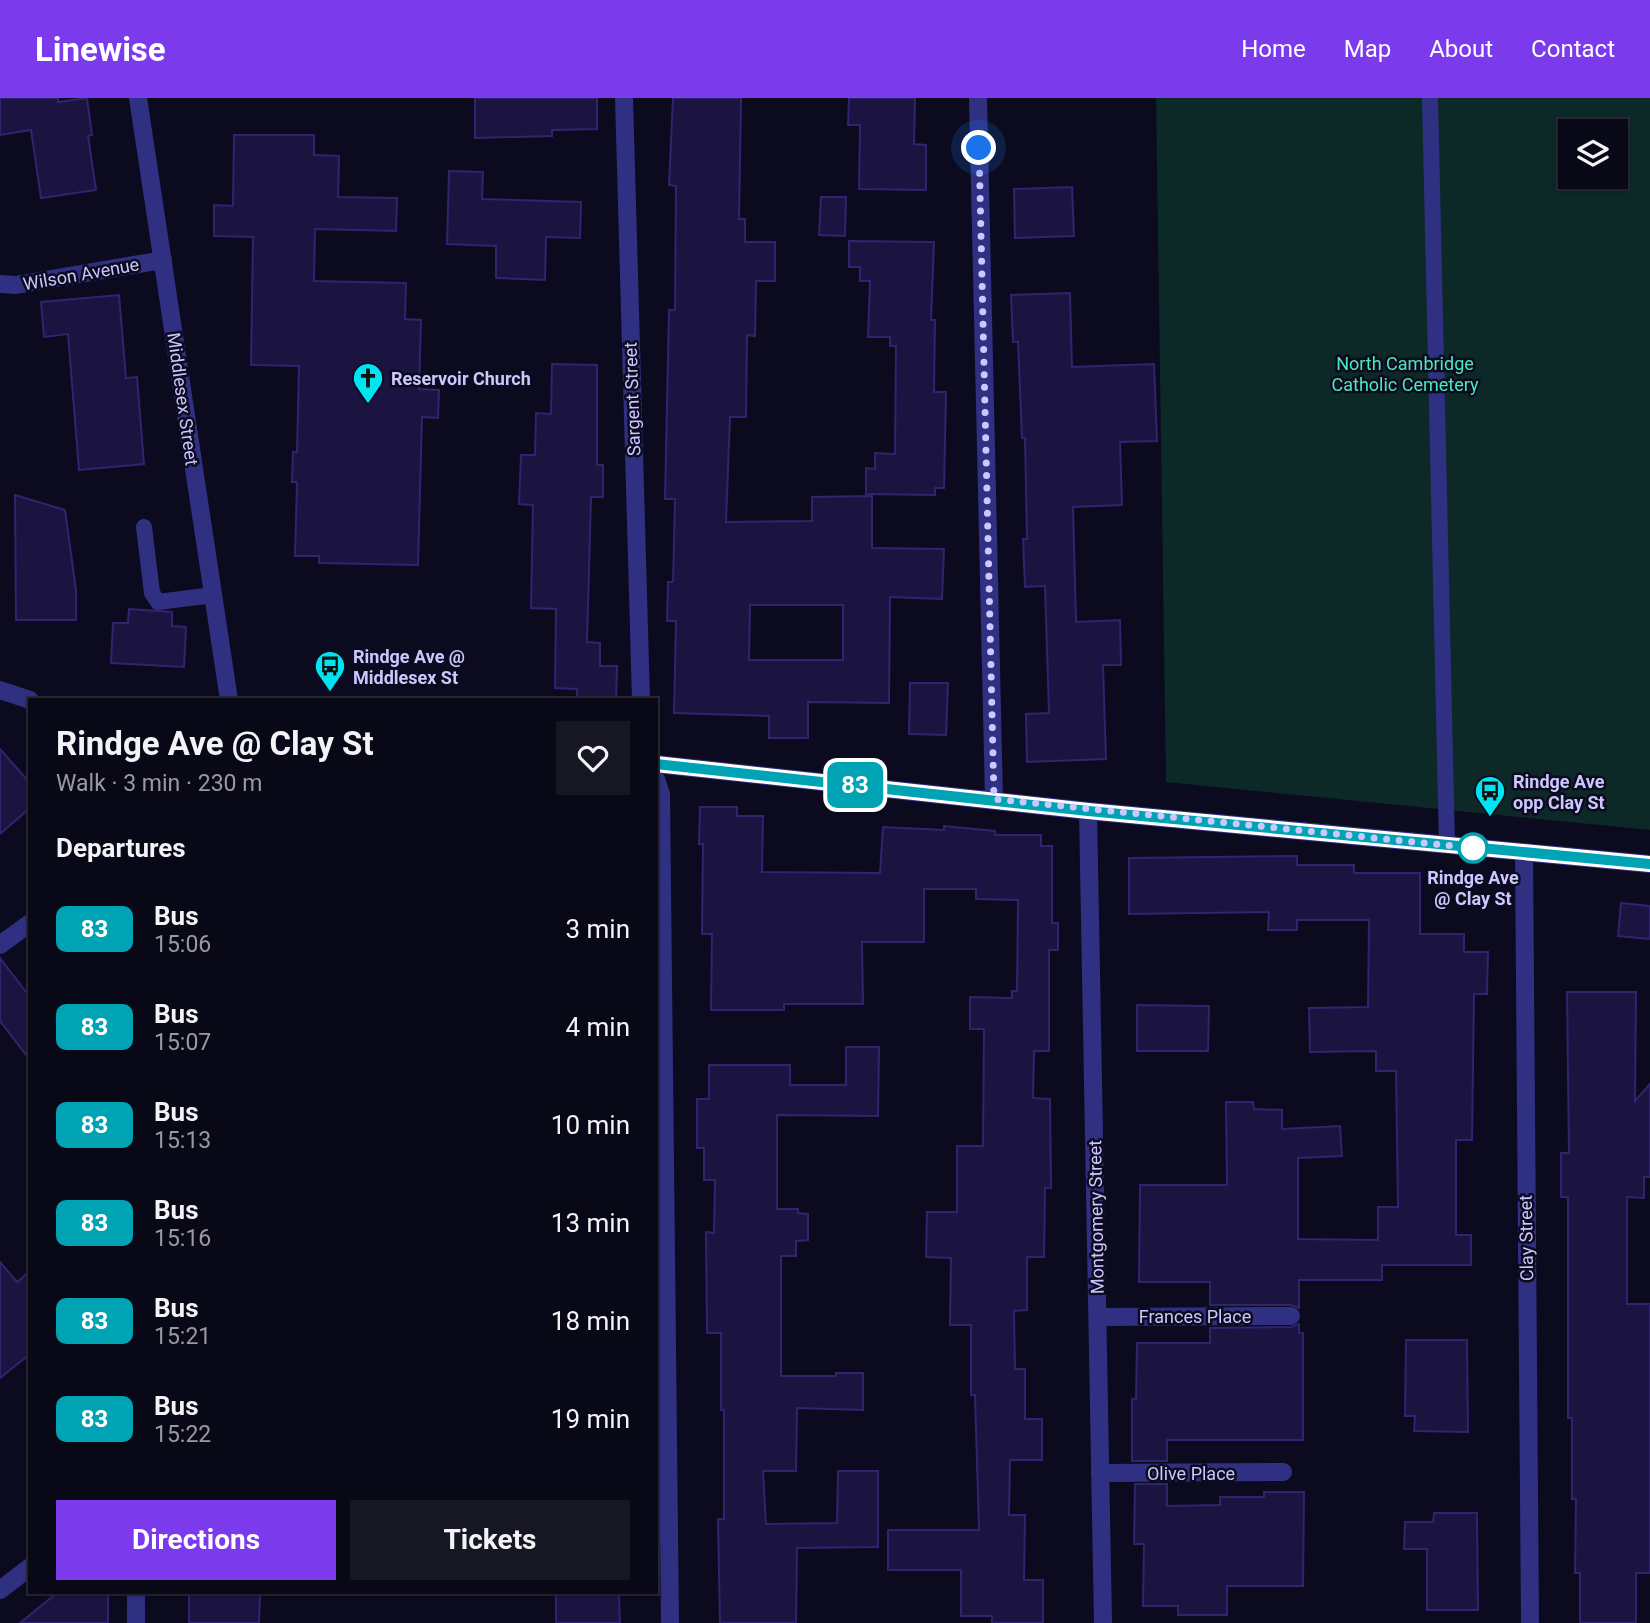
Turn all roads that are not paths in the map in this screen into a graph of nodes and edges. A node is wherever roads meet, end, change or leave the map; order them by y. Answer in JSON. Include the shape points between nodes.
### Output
{"nodes":[{"id":1,"x":138,"y":98,"type":"edge"},
{"id":2,"x":624,"y":98,"type":"edge"},
{"id":3,"x":978,"y":98,"type":"edge"},
{"id":4,"x":1430,"y":98,"type":"edge"},
{"id":5,"x":163,"y":260,"type":"junction"},
{"id":6,"x":0,"y":284,"type":"edge"},
{"id":7,"x":144,"y":527,"type":"dead end"},
{"id":8,"x":213,"y":595,"type":"junction"},
{"id":9,"x":0,"y":690,"type":"edge"},
{"id":10,"x":229,"y":698,"type":"edge"},
{"id":11,"x":641,"y":698,"type":"edge"},
{"id":12,"x":28,"y":699,"type":"edge"},
{"id":13,"x":658,"y":764,"type":"edge"},
{"id":14,"x":658,"y":785,"type":"edge"},
{"id":15,"x":994,"y":799,"type":"junction"},
{"id":16,"x":1088,"y":811,"type":"junction"},
{"id":17,"x":1447,"y":845,"type":"junction"},
{"id":18,"x":1524,"y":853,"type":"junction"},
{"id":19,"x":1650,"y":864,"type":"edge"},
{"id":20,"x":28,"y":924,"type":"edge"},
{"id":21,"x":0,"y":945,"type":"edge"},
{"id":22,"x":1291,"y":1316,"type":"dead end"},
{"id":23,"x":1098,"y":1317,"type":"junction"},
{"id":24,"x":1283,"y":1472,"type":"dead end"},
{"id":25,"x":1100,"y":1473,"type":"junction"},
{"id":26,"x":28,"y":1569,"type":"edge"},
{"id":27,"x":0,"y":1590,"type":"edge"},
{"id":28,"x":136,"y":1594,"type":"edge"},
{"id":29,"x":136,"y":1623,"type":"edge"},
{"id":30,"x":670,"y":1623,"type":"edge"},
{"id":31,"x":1102,"y":1623,"type":"edge"},
{"id":32,"x":1530,"y":1623,"type":"edge"}],
"edges":[{"from":1,"to":5,"type":"street","name":"Middlesex Street"},
{"from":2,"to":11,"type":"street","name":"Sargent Street"},
{"from":3,"to":15,"type":"street"},
{"from":4,"to":17,"type":"lane"},
{"from":5,"to":6,"type":"street","name":"Wilson Avenue"},
{"from":5,"to":8,"type":"street","name":"Middlesex Street"},
{"from":7,"to":8,"type":"lane","via":[[152,593],[158,602]]},
{"from":8,"to":10,"type":"street","name":"Middlesex Street"},
{"from":9,"to":12,"type":"street"},
{"from":13,"to":15,"type":"street"},
{"from":14,"to":30,"type":"street"},
{"from":15,"to":16,"type":"street"},
{"from":16,"to":17,"type":"street"},
{"from":16,"to":23,"type":"street","name":"Montgomery Street"},
{"from":17,"to":18,"type":"street"},
{"from":18,"to":19,"type":"street"},
{"from":18,"to":32,"type":"street","name":"Clay Street"},
{"from":20,"to":21,"type":"street"},
{"from":22,"to":23,"type":"street","name":"Frances Place"},
{"from":23,"to":25,"type":"street","name":"Montgomery Street"},
{"from":24,"to":25,"type":"street","name":"Olive Place"},
{"from":25,"to":31,"type":"street","name":"Montgomery Street"},
{"from":26,"to":27,"type":"street"},
{"from":28,"to":29,"type":"street"}]}
